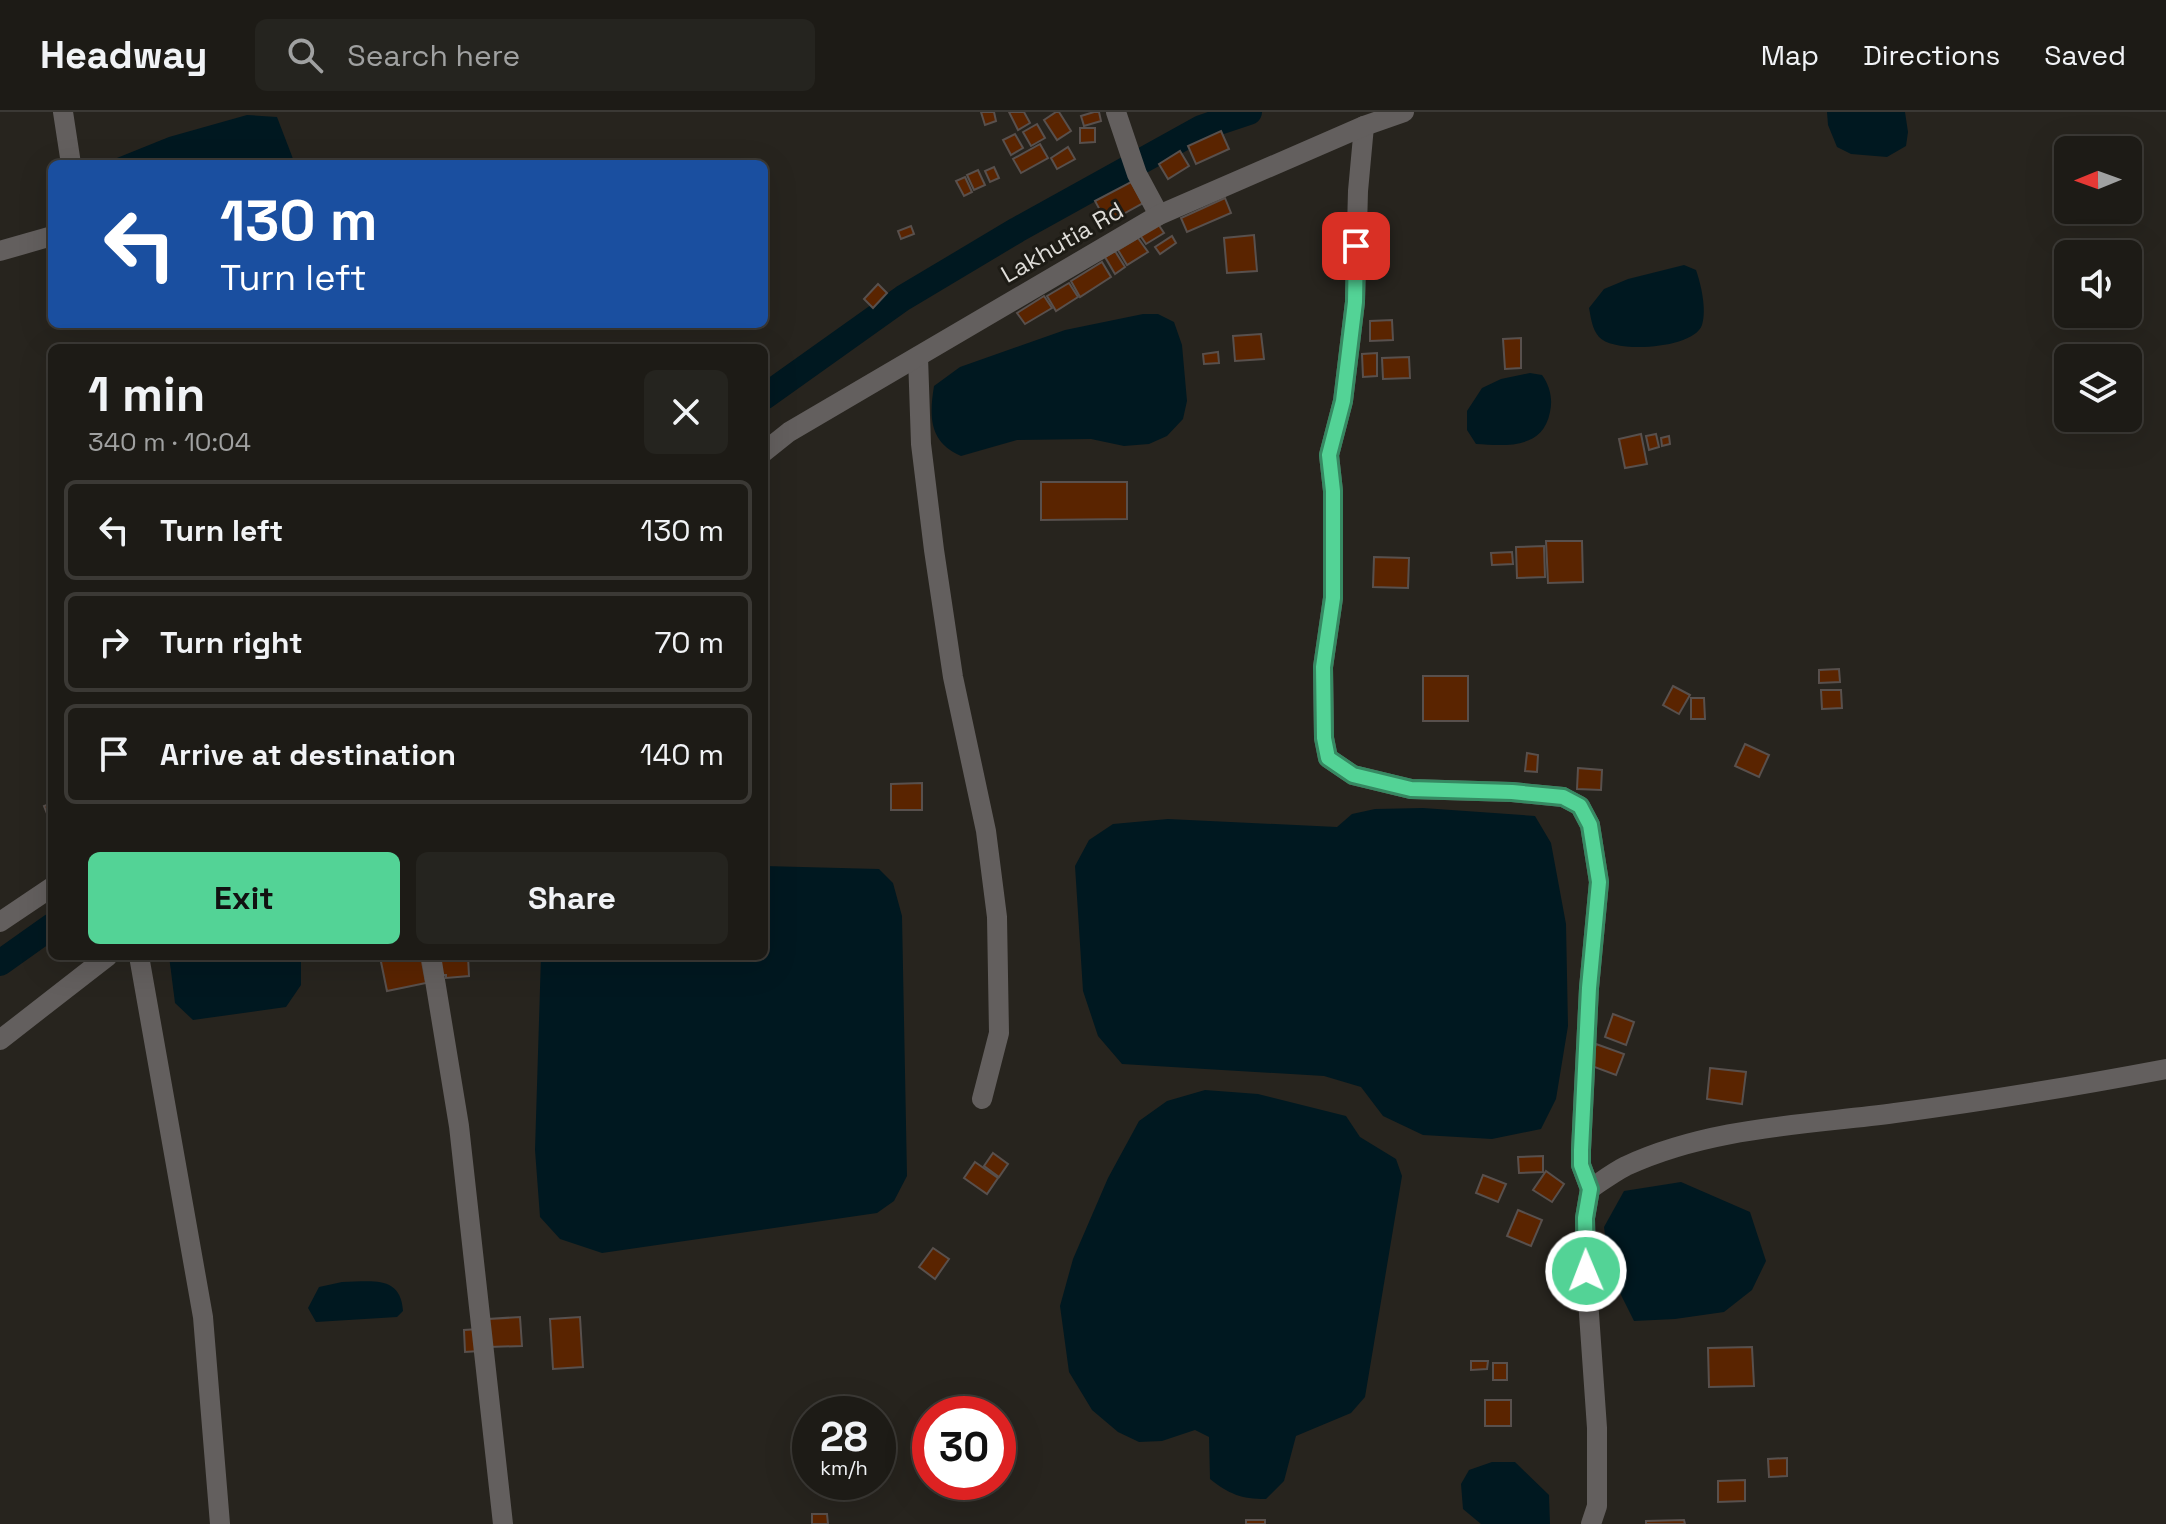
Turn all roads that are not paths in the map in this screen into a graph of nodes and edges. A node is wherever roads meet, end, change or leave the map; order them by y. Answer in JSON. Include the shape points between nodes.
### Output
{"nodes":[{"id":1,"x":63,"y":112,"type":"edge"},
{"id":2,"x":1116,"y":112,"type":"edge"},
{"id":3,"x":1404,"y":112,"type":"edge"},
{"id":4,"x":1364,"y":126,"type":"junction"},
{"id":5,"x":70,"y":160,"type":"edge"},
{"id":6,"x":1159,"y":215,"type":"junction"},
{"id":7,"x":48,"y":237,"type":"edge"},
{"id":8,"x":0,"y":251,"type":"edge"},
{"id":9,"x":918,"y":357,"type":"junction"},
{"id":10,"x":768,"y":449,"type":"edge"},
{"id":11,"x":48,"y":890,"type":"edge"},
{"id":12,"x":0,"y":922,"type":"edge"},
{"id":13,"x":103,"y":960,"type":"edge"},
{"id":14,"x":140,"y":960,"type":"edge"},
{"id":15,"x":432,"y":960,"type":"edge"},
{"id":16,"x":0,"y":1040,"type":"edge"},
{"id":17,"x":2166,"y":1069,"type":"edge"},
{"id":18,"x":982,"y":1099,"type":"dead end"},
{"id":19,"x":1590,"y":1189,"type":"junction"},
{"id":20,"x":220,"y":1524,"type":"edge"},
{"id":21,"x":503,"y":1524,"type":"edge"},
{"id":22,"x":1591,"y":1524,"type":"edge"}],
"edges":[{"from":1,"to":5,"type":"street"},
{"from":2,"to":6,"type":"street","via":[[1137,174]]},
{"from":3,"to":4,"type":"street","name":"Lakhutia Rd"},
{"from":4,"to":6,"type":"street","name":"Lakhutia Rd"},
{"from":4,"to":19,"type":"street","via":[[1355,302],[1343,401],[1329,455],[1333,598],[1323,667],[1328,758],[1353,775],[1411,789],[1563,797],[1580,806],[1590,825],[1599,882],[1581,1150]]},
{"from":6,"to":9,"type":"street","name":"Lakhutia Rd"},
{"from":7,"to":8,"type":"street"},
{"from":9,"to":10,"type":"street","name":"Lakhutia Rd"},
{"from":9,"to":18,"type":"street","via":[[921,444],[936,564],[997,917],[999,1033]]},
{"from":11,"to":12,"type":"street"},
{"from":13,"to":16,"type":"street"},
{"from":14,"to":20,"type":"street","via":[[203,1317]]},
{"from":15,"to":21,"type":"street","via":[[459,1126]]},
{"from":17,"to":19,"type":"street","via":[[2013,1097],[1708,1139],[1625,1167]]},
{"from":19,"to":22,"type":"street","via":[[1585,1244],[1597,1428],[1597,1506]]}]}
